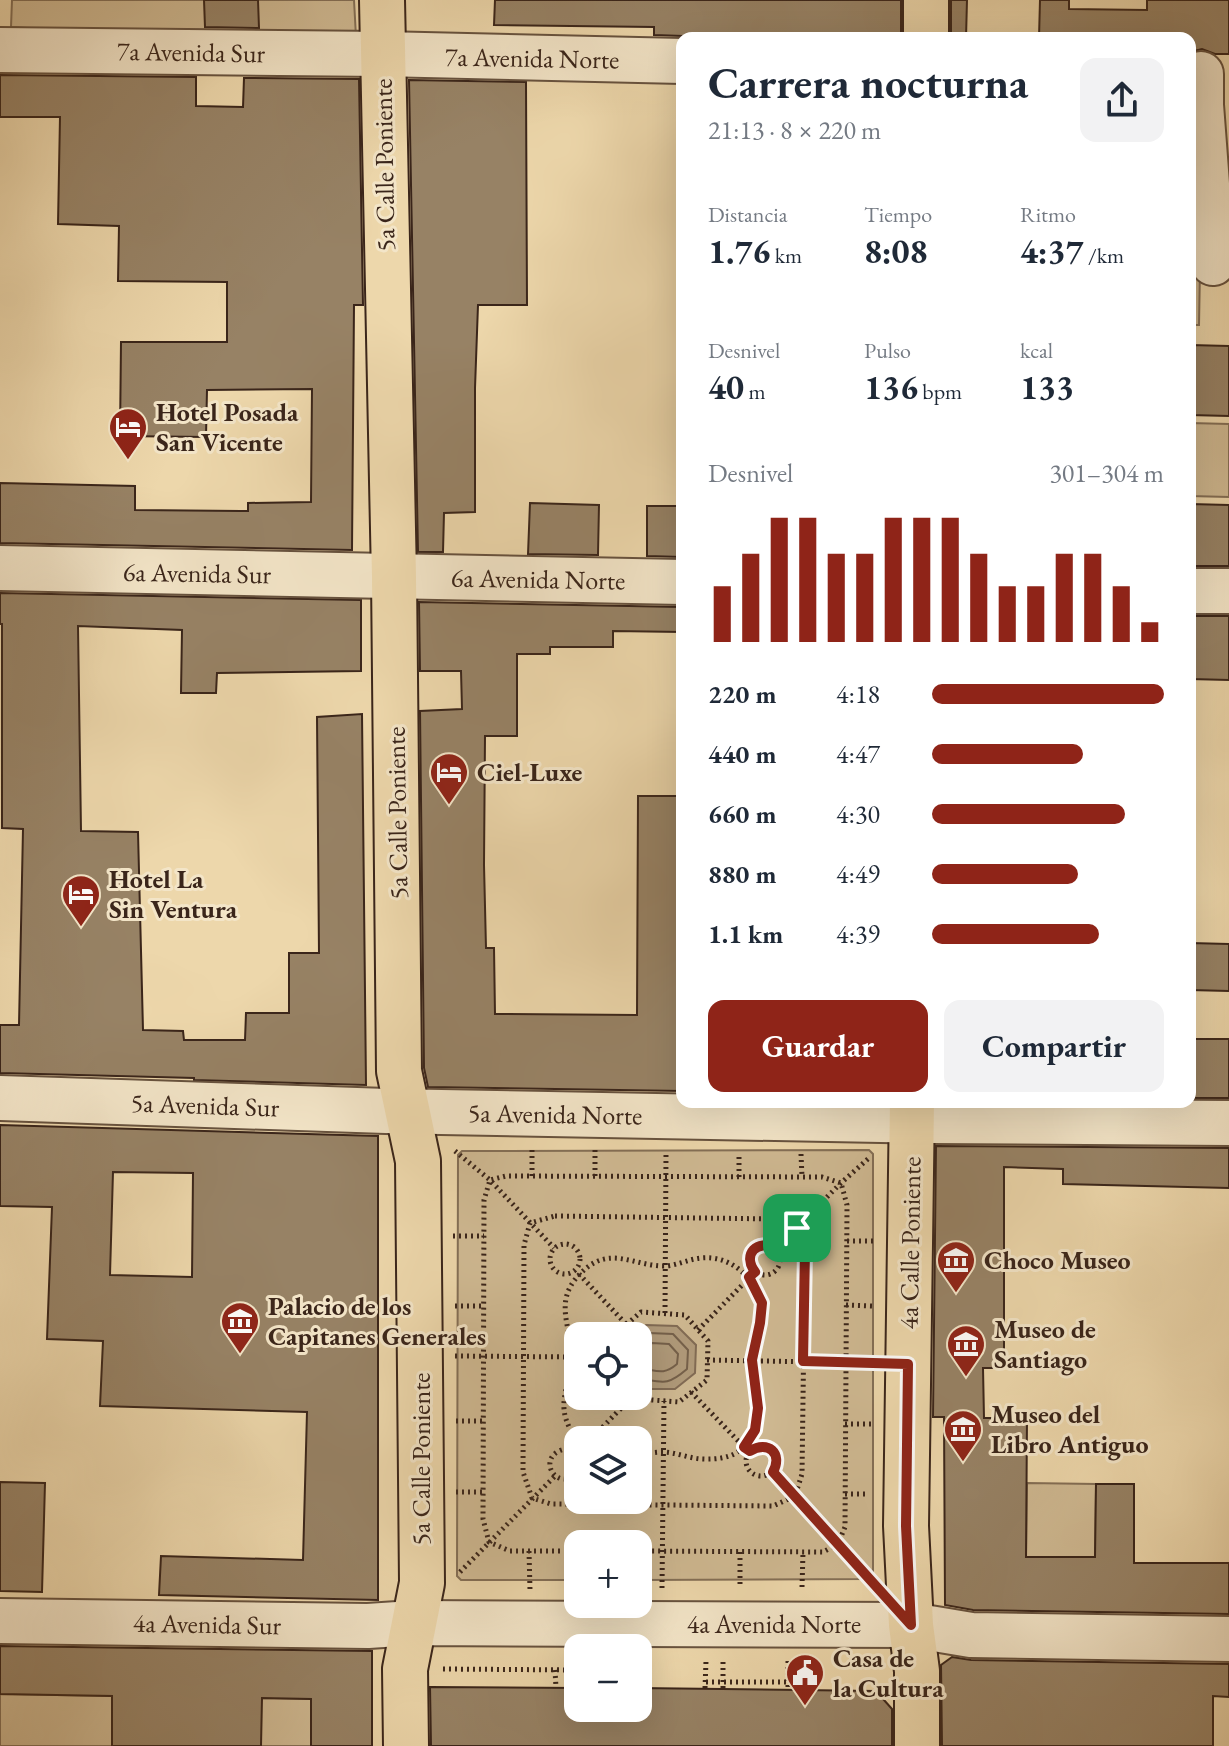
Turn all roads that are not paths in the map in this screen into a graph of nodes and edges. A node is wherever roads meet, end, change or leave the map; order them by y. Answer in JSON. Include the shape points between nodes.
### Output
{"nodes":[{"id":1,"x":382,"y":0,"type":"edge"},
{"id":2,"x":926,"y":0,"type":"edge"},
{"id":3,"x":926,"y":32,"type":"edge"},
{"id":4,"x":0,"y":50,"type":"edge"},
{"id":5,"x":382,"y":54,"type":"junction"},
{"id":6,"x":676,"y":61,"type":"edge"},
{"id":7,"x":1207,"y":74,"type":"edge"},
{"id":8,"x":1213,"y":263,"type":"dead end"},
{"id":9,"x":0,"y":568,"type":"edge"},
{"id":10,"x":394,"y":577,"type":"junction"},
{"id":11,"x":676,"y":582,"type":"edge"},
{"id":12,"x":1196,"y":591,"type":"edge"},
{"id":13,"x":1229,"y":591,"type":"edge"},
{"id":14,"x":0,"y":1098,"type":"edge"},
{"id":15,"x":409,"y":1111,"type":"junction"},
{"id":16,"x":912,"y":1111,"type":"edge"},
{"id":17,"x":1229,"y":1123,"type":"edge"},
{"id":18,"x":0,"y":1621,"type":"edge"},
{"id":19,"x":413,"y":1623,"type":"junction"},
{"id":20,"x":911,"y":1625,"type":"junction"},
{"id":21,"x":1229,"y":1639,"type":"edge"},
{"id":22,"x":406,"y":1746,"type":"edge"},
{"id":23,"x":917,"y":1746,"type":"edge"}],
"edges":[{"from":1,"to":5,"type":"main road","name":"5a Calle Poniente"},
{"from":2,"to":3,"type":"main road"},
{"from":4,"to":5,"type":"street","name":"7a Avenida Sur"},
{"from":5,"to":6,"type":"street","name":"7a Avenida Norte"},
{"from":5,"to":10,"type":"main road","name":"5a Calle Poniente"},
{"from":7,"to":8,"type":"street","via":[[1201,105]]},
{"from":9,"to":10,"type":"street","name":"6a Avenida Sur"},
{"from":10,"to":11,"type":"street","name":"6a Avenida Norte"},
{"from":10,"to":15,"type":"main road","name":"5a Calle Poniente","via":[[399,1071]]},
{"from":12,"to":13,"type":"street"},
{"from":14,"to":15,"type":"street","name":"5a Avenida Sur"},
{"from":15,"to":16,"type":"street","name":"5a Avenida Norte","via":[[667,1116]]},
{"from":15,"to":19,"type":"main road","name":"5a Calle Poniente","via":[[418,1161],[422,1583]]},
{"from":16,"to":17,"type":"street","name":"5a Avenida Norte"},
{"from":16,"to":20,"type":"main road","name":"4a Calle Poniente","via":[[906,1526]]},
{"from":18,"to":19,"type":"street","name":"4a Avenida Sur"},
{"from":19,"to":20,"type":"street","name":"4a Avenida Norte"},
{"from":19,"to":22,"type":"main road","name":"5a Calle Poniente","via":[[405,1669]]},
{"from":20,"to":21,"type":"street","name":"4a Avenida Norte","via":[[971,1635]]},
{"from":20,"to":23,"type":"main road","name":"4a Calle Poniente"}]}
